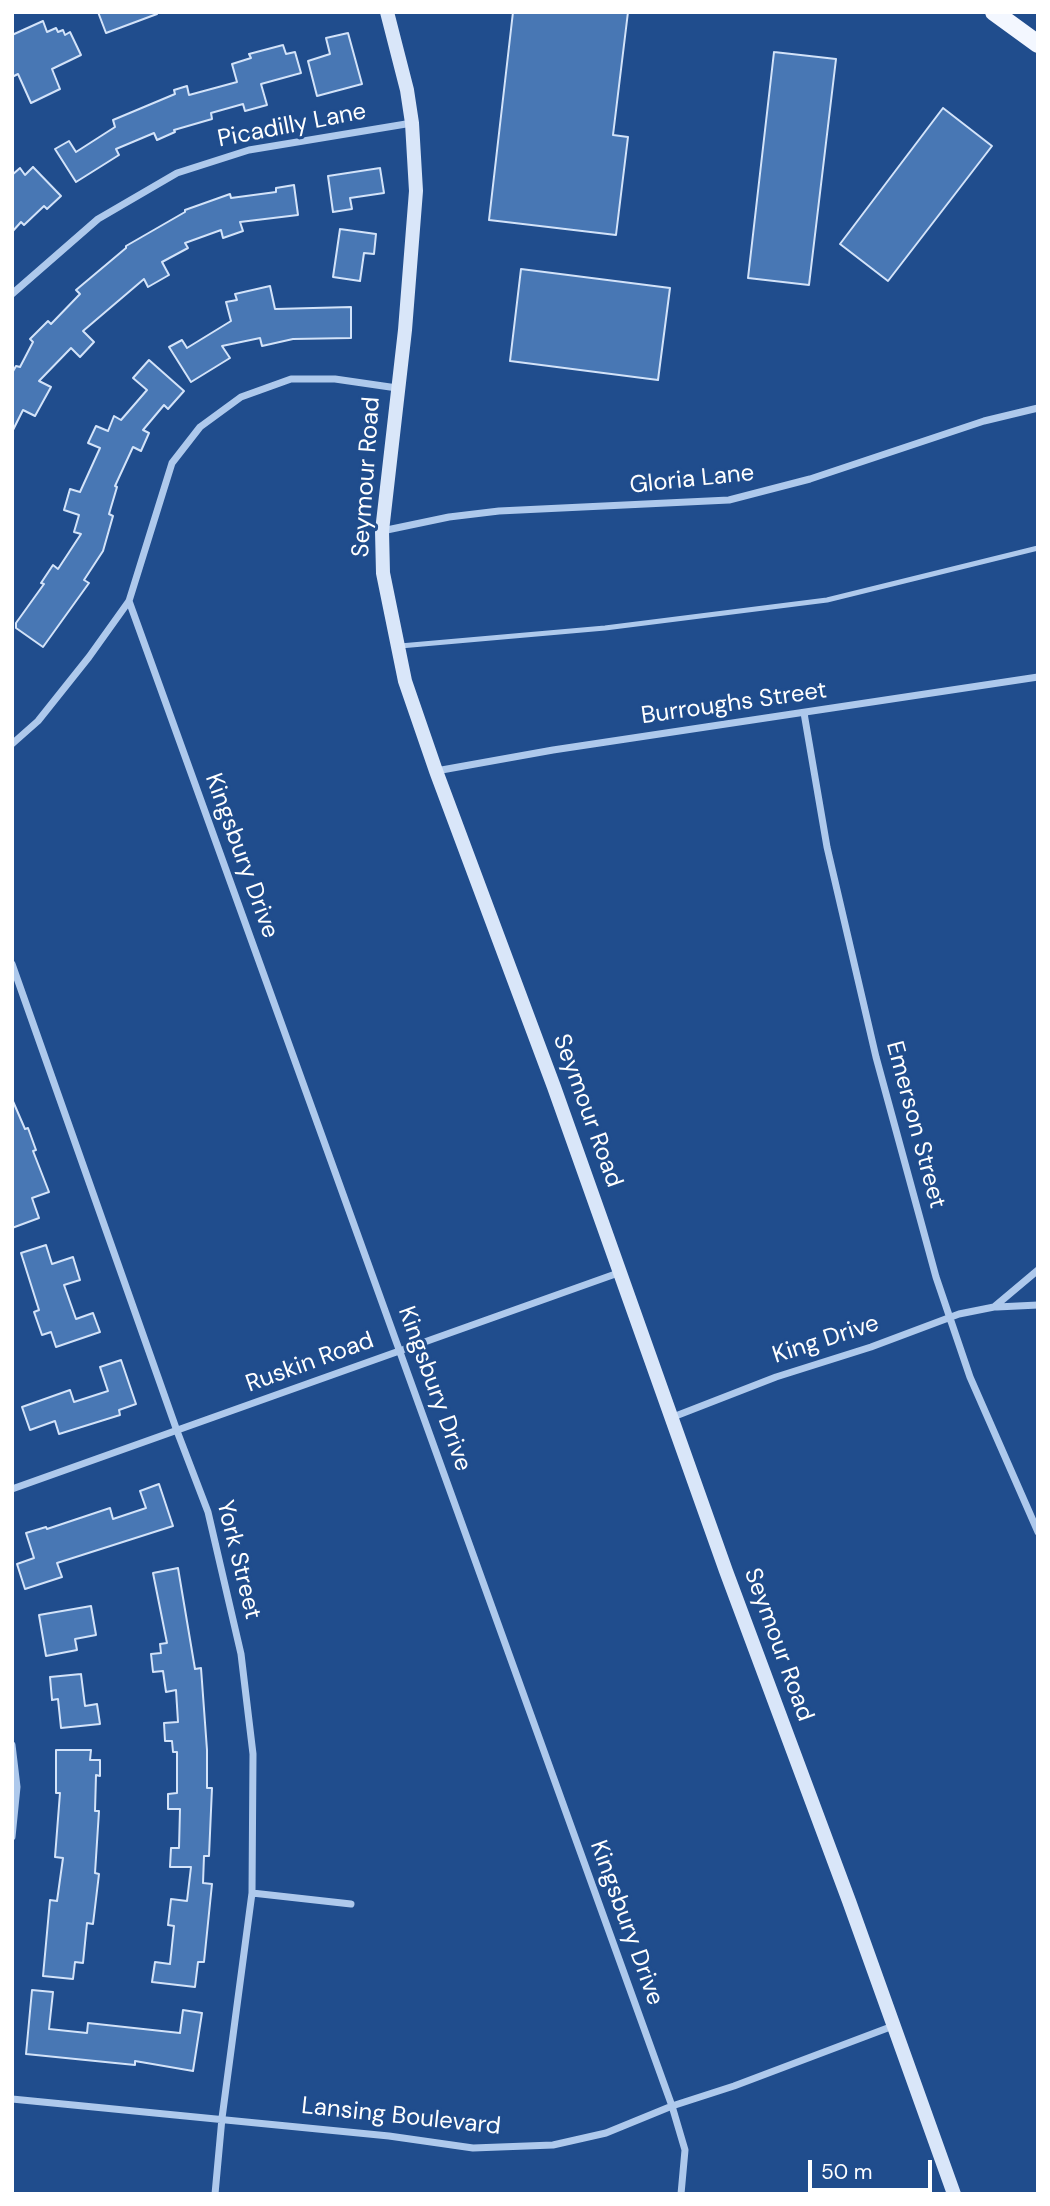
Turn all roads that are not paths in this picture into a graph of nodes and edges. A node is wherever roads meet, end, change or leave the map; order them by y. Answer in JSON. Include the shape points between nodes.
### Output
{"nodes":[{"id":1,"x":387,"y":12,"type":"edge"},
{"id":2,"x":994,"y":12,"type":"edge"},
{"id":3,"x":1038,"y":44,"type":"edge"},
{"id":4,"x":412,"y":123,"type":"junction"},
{"id":5,"x":12,"y":294,"type":"edge"},
{"id":6,"x":397,"y":387,"type":"junction"},
{"id":7,"x":1038,"y":408,"type":"edge"},
{"id":8,"x":382,"y":531,"type":"junction"},
{"id":9,"x":1038,"y":548,"type":"edge"},
{"id":10,"x":129,"y":601,"type":"junction"},
{"id":11,"x":397,"y":646,"type":"junction"},
{"id":12,"x":1038,"y":677,"type":"edge"},
{"id":13,"x":804,"y":713,"type":"junction"},
{"id":14,"x":12,"y":744,"type":"edge"},
{"id":15,"x":436,"y":771,"type":"junction"},
{"id":16,"x":12,"y":964,"type":"edge"},
{"id":17,"x":1038,"y":1270,"type":"edge"},
{"id":18,"x":621,"y":1272,"type":"junction"},
{"id":19,"x":1038,"y":1305,"type":"edge"},
{"id":20,"x":994,"y":1307,"type":"junction"},
{"id":21,"x":949,"y":1318,"type":"junction"},
{"id":22,"x":401,"y":1352,"type":"junction"},
{"id":23,"x":673,"y":1417,"type":"junction"},
{"id":24,"x":177,"y":1431,"type":"junction"},
{"id":25,"x":12,"y":1489,"type":"edge"},
{"id":26,"x":1038,"y":1532,"type":"edge"},
{"id":27,"x":12,"y":1745,"type":"edge"},
{"id":28,"x":12,"y":1837,"type":"edge"},
{"id":29,"x":252,"y":1893,"type":"junction"},
{"id":30,"x":351,"y":1904,"type":"dead end"},
{"id":31,"x":893,"y":2026,"type":"junction"},
{"id":32,"x":12,"y":2099,"type":"edge"},
{"id":33,"x":672,"y":2106,"type":"junction"},
{"id":34,"x":222,"y":2118,"type":"junction"},
{"id":35,"x":215,"y":2194,"type":"edge"},
{"id":36,"x":681,"y":2194,"type":"edge"},
{"id":37,"x":954,"y":2194,"type":"edge"}],
"edges":[{"from":1,"to":4,"type":"street","name":"Seymour Road"},
{"from":2,"to":3,"type":"main road"},
{"from":4,"to":5,"type":"street","name":"Picadilly Lane","via":[[249,150],[177,173],[98,219]]},
{"from":4,"to":6,"type":"street","name":"Seymour Road","via":[[415,223]]},
{"from":6,"to":8,"type":"street","name":"Seymour Road"},
{"from":6,"to":10,"type":"street","via":[[291,379],[241,397],[200,427],[172,463]]},
{"from":7,"to":8,"type":"street","name":"Gloria Lane","via":[[729,500],[499,511]]},
{"from":8,"to":11,"type":"street","name":"Seymour Road","via":[[383,573]]},
{"from":9,"to":11,"type":"lane","via":[[827,600],[605,628]]},
{"from":10,"to":14,"type":"street","via":[[38,720]]},
{"from":10,"to":22,"type":"street","name":"Kingsbury Drive"},
{"from":11,"to":15,"type":"street","name":"Seymour Road"},
{"from":12,"to":13,"type":"street","name":"Burroughs Street"},
{"from":13,"to":15,"type":"street","name":"Burroughs Street"},
{"from":13,"to":21,"type":"street","name":"Emerson Street","via":[[827,847],[873,1044]]},
{"from":15,"to":18,"type":"street","name":"Seymour Road"},
{"from":16,"to":24,"type":"street","name":"York Street"},
{"from":17,"to":20,"type":"street","name":"King Drive"},
{"from":18,"to":22,"type":"street","name":"Ruskin Road"},
{"from":18,"to":23,"type":"street","name":"Seymour Road"},
{"from":19,"to":20,"type":"street","name":"King Drive"},
{"from":20,"to":21,"type":"street","name":"King Drive"},
{"from":21,"to":23,"type":"street","name":"King Drive"},
{"from":21,"to":26,"type":"street","name":"Emerson Street","via":[[974,1389]]},
{"from":22,"to":24,"type":"street","name":"Ruskin Road"},
{"from":22,"to":33,"type":"street","name":"Kingsbury Drive"},
{"from":23,"to":31,"type":"street","name":"Seymour Road"},
{"from":24,"to":25,"type":"street","name":"Ruskin Road"},
{"from":24,"to":29,"type":"street","name":"York Street","via":[[208,1512],[241,1654],[253,1754]]},
{"from":27,"to":28,"type":"street","via":[[17,1787]]},
{"from":29,"to":30,"type":"street"},
{"from":29,"to":34,"type":"street","name":"York Street"},
{"from":31,"to":33,"type":"street","name":"Lansing Boulevard"},
{"from":31,"to":37,"type":"street","name":"Seymour Road"},
{"from":32,"to":34,"type":"street","name":"Lansing Boulevard"},
{"from":33,"to":34,"type":"street","name":"Lansing Boulevard","via":[[587,2138],[522,2147],[473,2148]]},
{"from":33,"to":36,"type":"street","name":"Kingsbury Drive","via":[[685,2150]]},
{"from":34,"to":35,"type":"street","name":"York Street"}]}
